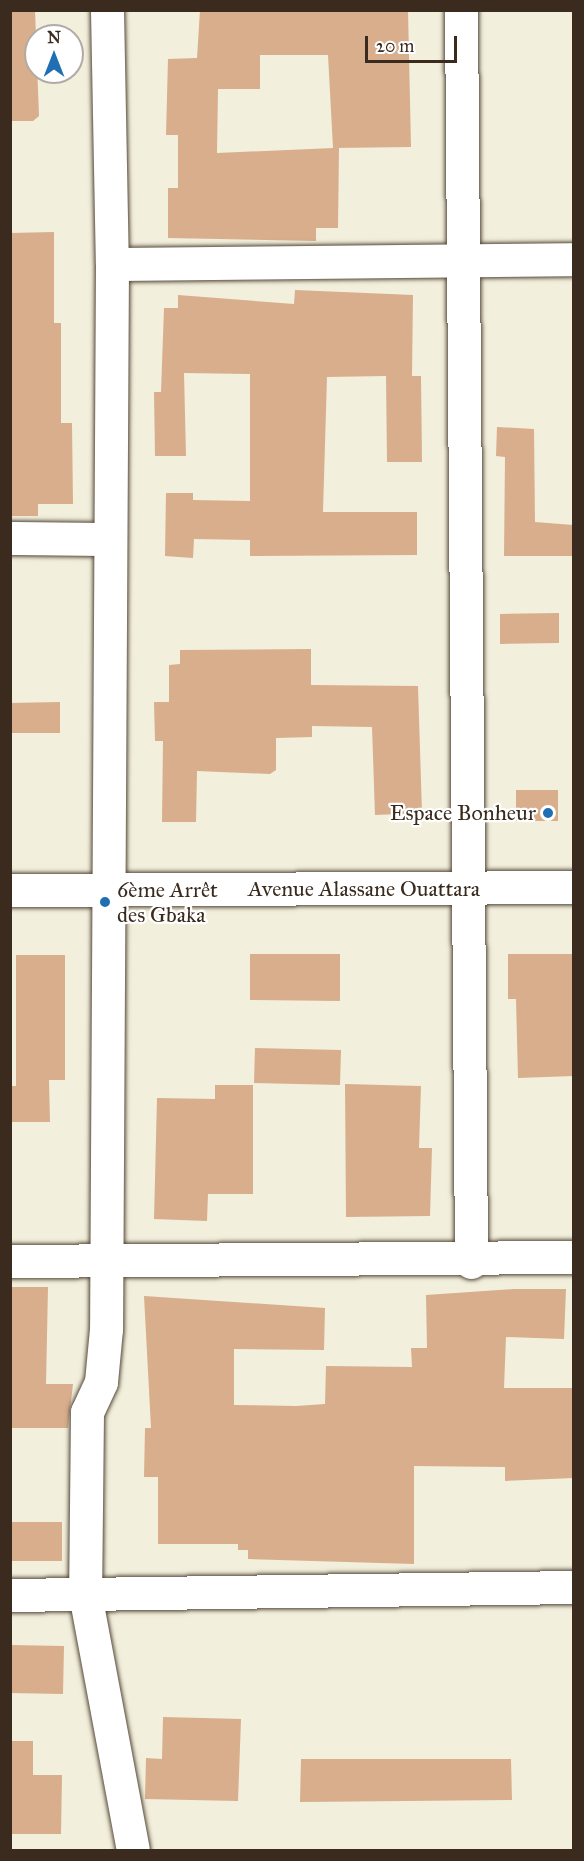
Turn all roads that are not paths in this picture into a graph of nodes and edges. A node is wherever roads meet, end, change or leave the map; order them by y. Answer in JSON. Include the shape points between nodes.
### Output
{"nodes":[{"id":1,"x":107,"y":10,"type":"edge"},
{"id":2,"x":461,"y":10,"type":"edge"},
{"id":3,"x":463,"y":260,"type":"junction"},
{"id":4,"x":573,"y":260,"type":"edge"},
{"id":5,"x":112,"y":264,"type":"junction"},
{"id":6,"x":10,"y":538,"type":"edge"},
{"id":7,"x":108,"y":539,"type":"junction"},
{"id":8,"x":573,"y":887,"type":"edge"},
{"id":9,"x":467,"y":889,"type":"junction"},
{"id":10,"x":10,"y":890,"type":"edge"},
{"id":11,"x":107,"y":890,"type":"junction"},
{"id":12,"x":573,"y":1257,"type":"edge"},
{"id":13,"x":10,"y":1261,"type":"edge"},
{"id":14,"x":105,"y":1261,"type":"junction"},
{"id":15,"x":471,"y":1262,"type":"junction"},
{"id":16,"x":573,"y":1587,"type":"edge"},
{"id":17,"x":85,"y":1594,"type":"junction"},
{"id":18,"x":10,"y":1595,"type":"edge"},
{"id":19,"x":133,"y":1851,"type":"edge"}],
"edges":[{"from":1,"to":5,"type":"street"},
{"from":2,"to":3,"type":"street"},
{"from":3,"to":4,"type":"street"},
{"from":3,"to":5,"type":"street"},
{"from":3,"to":9,"type":"street"},
{"from":5,"to":7,"type":"street"},
{"from":6,"to":7,"type":"street"},
{"from":7,"to":11,"type":"street"},
{"from":8,"to":9,"type":"street","name":"Avenue Alassane Ouattara"},
{"from":9,"to":11,"type":"street","name":"Avenue Alassane Ouattara"},
{"from":9,"to":15,"type":"street"},
{"from":10,"to":11,"type":"street","name":"Avenue Alassane Ouattara"},
{"from":11,"to":14,"type":"street"},
{"from":12,"to":15,"type":"street"},
{"from":13,"to":14,"type":"street"},
{"from":14,"to":15,"type":"street"},
{"from":14,"to":17,"type":"street","via":[[101,1382],[87,1412]]},
{"from":16,"to":17,"type":"street"},
{"from":17,"to":18,"type":"street"},
{"from":17,"to":19,"type":"street"}]}
